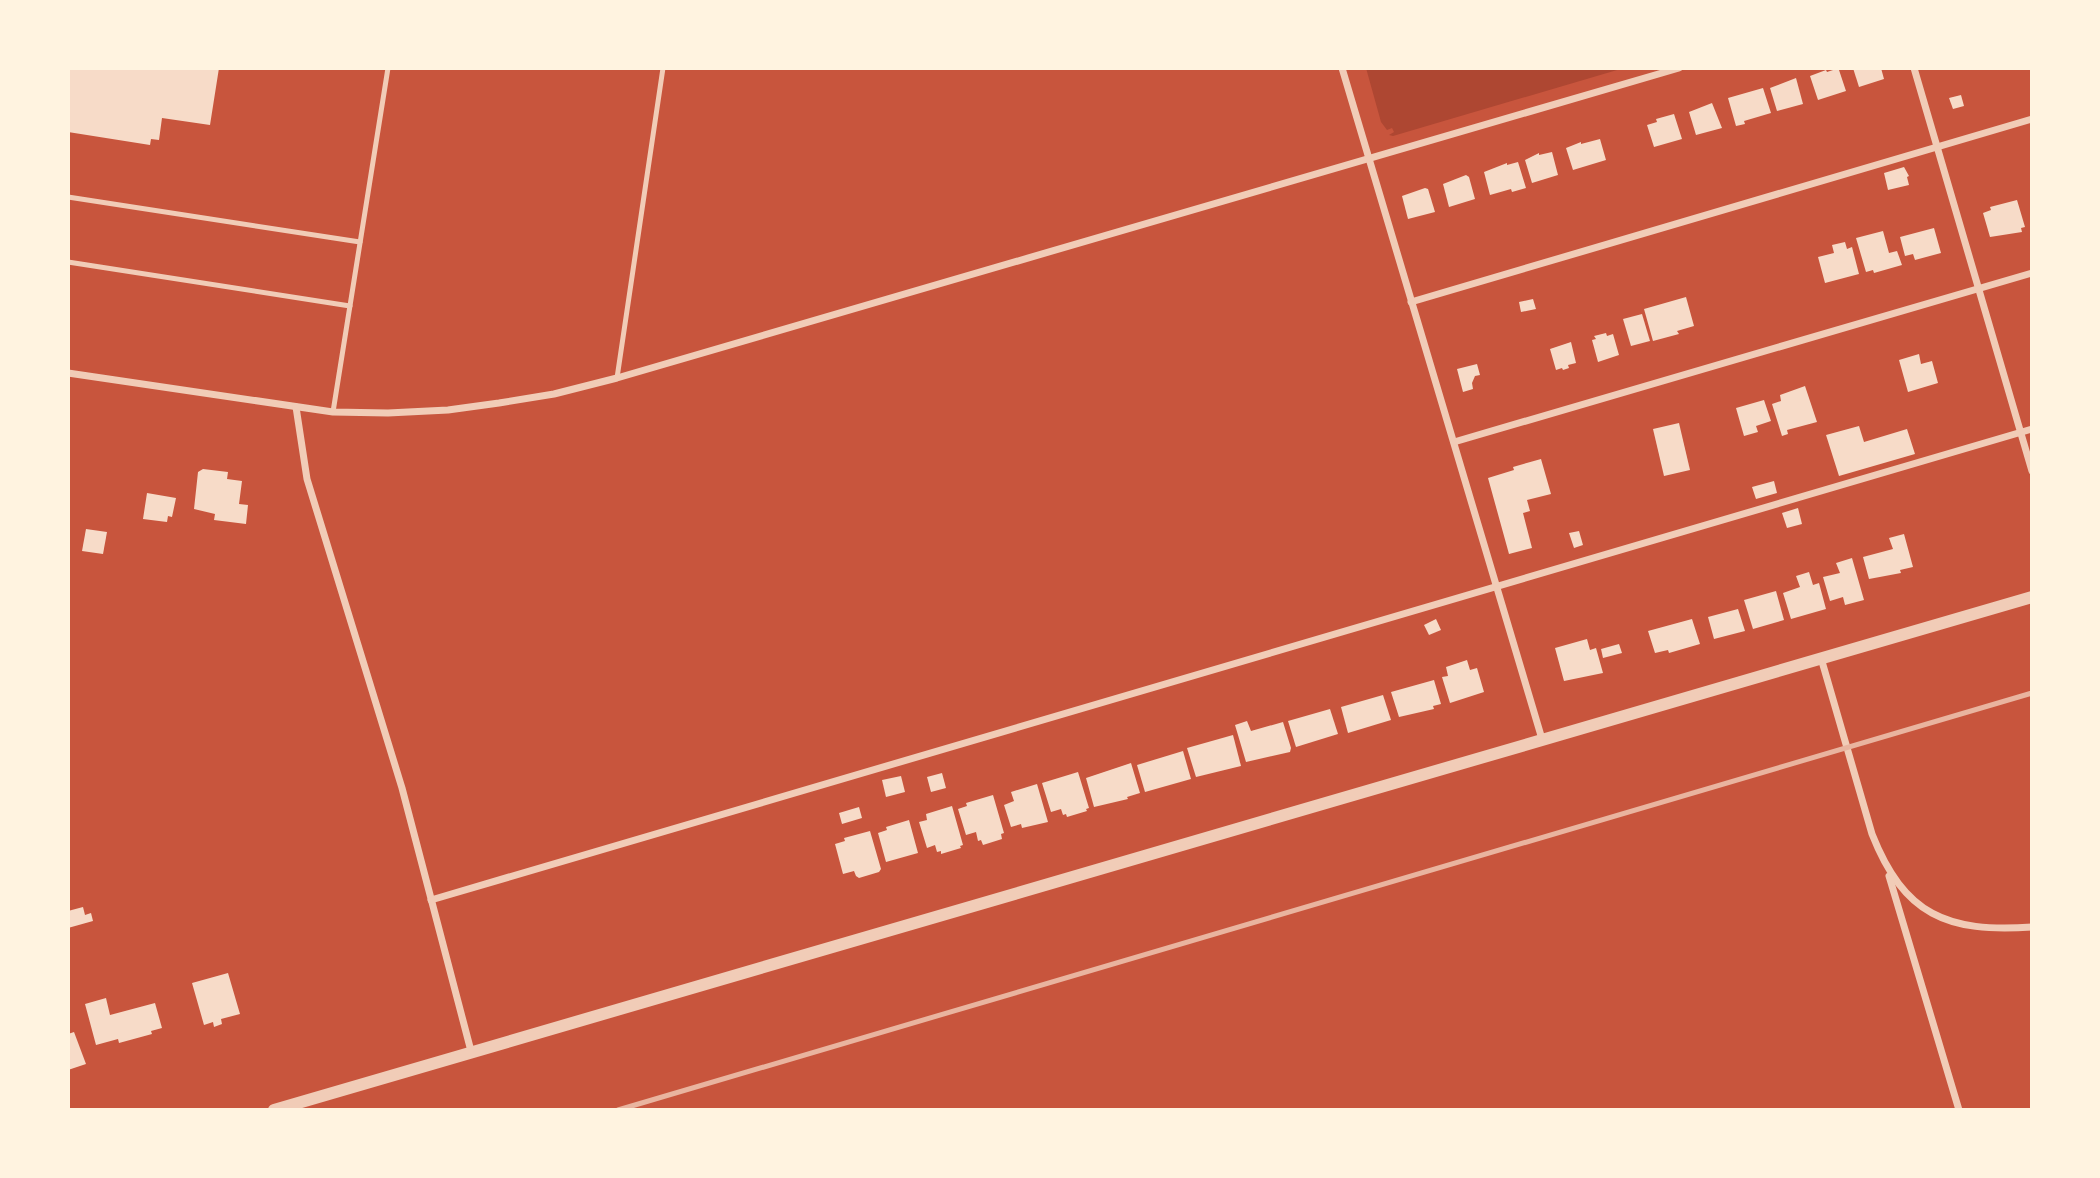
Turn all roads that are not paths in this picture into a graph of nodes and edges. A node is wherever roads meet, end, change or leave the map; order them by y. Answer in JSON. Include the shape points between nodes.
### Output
{"nodes":[{"id":1,"x":388,"y":68,"type":"edge"},
{"id":2,"x":663,"y":68,"type":"edge"},
{"id":3,"x":1342,"y":68,"type":"edge"},
{"id":4,"x":1679,"y":68,"type":"edge"},
{"id":5,"x":1914,"y":68,"type":"edge"},
{"id":6,"x":2032,"y":119,"type":"edge"},
{"id":7,"x":1937,"y":147,"type":"junction"},
{"id":8,"x":1368,"y":160,"type":"junction"},
{"id":9,"x":68,"y":197,"type":"edge"},
{"id":10,"x":360,"y":242,"type":"junction"},
{"id":11,"x":68,"y":262,"type":"edge"},
{"id":12,"x":2032,"y":273,"type":"edge"},
{"id":13,"x":1978,"y":289,"type":"junction"},
{"id":14,"x":1411,"y":302,"type":"junction"},
{"id":15,"x":350,"y":306,"type":"junction"},
{"id":16,"x":68,"y":373,"type":"edge"},
{"id":17,"x":617,"y":378,"type":"junction"},
{"id":18,"x":296,"y":407,"type":"junction"},
{"id":19,"x":333,"y":412,"type":"junction"},
{"id":20,"x":2032,"y":429,"type":"edge"},
{"id":21,"x":2021,"y":433,"type":"junction"},
{"id":22,"x":1454,"y":442,"type":"junction"},
{"id":23,"x":2032,"y":471,"type":"edge"},
{"id":24,"x":1497,"y":587,"type":"junction"},
{"id":25,"x":2032,"y":597,"type":"edge"},
{"id":26,"x":1821,"y":658,"type":"junction"},
{"id":27,"x":1542,"y":739,"type":"junction"},
{"id":28,"x":1886,"y":866,"type":"junction"},
{"id":29,"x":431,"y":900,"type":"junction"},
{"id":30,"x":2032,"y":927,"type":"edge"},
{"id":31,"x":471,"y":1051,"type":"junction"},
{"id":32,"x":274,"y":1110,"type":"edge"},
{"id":33,"x":1959,"y":1110,"type":"edge"}],
"edges":[{"from":1,"to":10,"type":"lane"},
{"from":2,"to":17,"type":"lane"},
{"from":3,"to":8,"type":"street"},
{"from":4,"to":8,"type":"street"},
{"from":5,"to":7,"type":"street"},
{"from":6,"to":7,"type":"street"},
{"from":7,"to":13,"type":"street"},
{"from":7,"to":14,"type":"street"},
{"from":8,"to":14,"type":"street"},
{"from":8,"to":17,"type":"street"},
{"from":9,"to":10,"type":"lane"},
{"from":10,"to":15,"type":"lane"},
{"from":11,"to":15,"type":"lane"},
{"from":12,"to":13,"type":"street"},
{"from":13,"to":21,"type":"street"},
{"from":13,"to":22,"type":"street"},
{"from":14,"to":22,"type":"street"},
{"from":15,"to":19,"type":"lane"},
{"from":16,"to":18,"type":"street"},
{"from":17,"to":19,"type":"street","via":[[554,394],[448,410]]},
{"from":18,"to":19,"type":"street"},
{"from":18,"to":29,"type":"street","via":[[307,479],[402,789]]},
{"from":20,"to":21,"type":"street"},
{"from":21,"to":23,"type":"street"},
{"from":21,"to":24,"type":"street"},
{"from":22,"to":24,"type":"street"},
{"from":24,"to":27,"type":"street"},
{"from":24,"to":29,"type":"street"},
{"from":25,"to":26,"type":"street"},
{"from":26,"to":27,"type":"street"},
{"from":26,"to":28,"type":"street","via":[[1872,834]]},
{"from":27,"to":31,"type":"street"},
{"from":28,"to":30,"type":"street","via":[[1913,901],[1938,915],[1974,926]]},
{"from":28,"to":33,"type":"street"},
{"from":29,"to":31,"type":"street"},
{"from":31,"to":32,"type":"street"}]}
